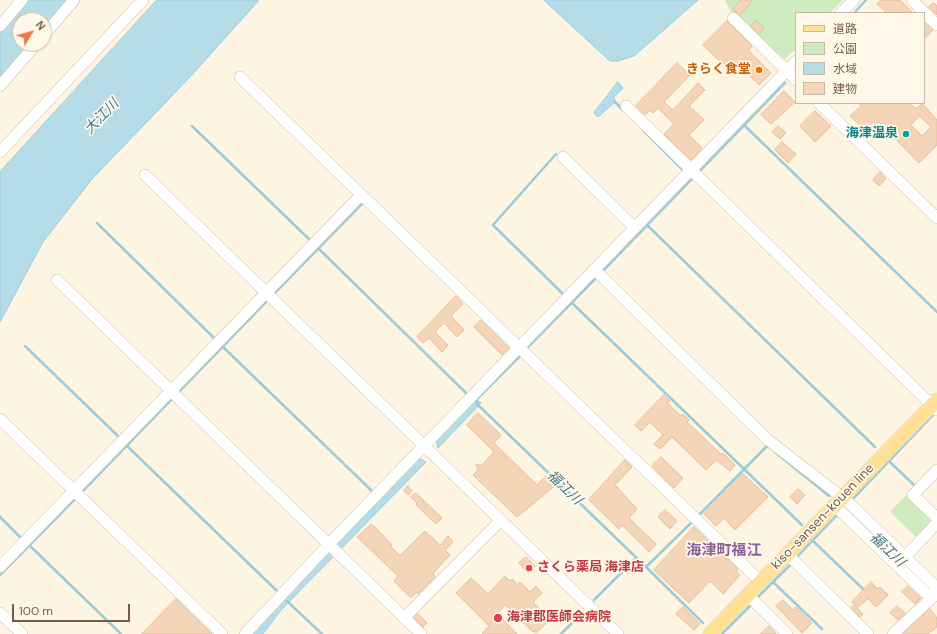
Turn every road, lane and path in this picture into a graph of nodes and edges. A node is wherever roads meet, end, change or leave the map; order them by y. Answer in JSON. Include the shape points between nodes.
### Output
{"nodes":[{"id":1,"x":22,"y":0,"type":"edge"},
{"id":2,"x":74,"y":0,"type":"edge"},
{"id":3,"x":143,"y":0,"type":"edge"},
{"id":4,"x":854,"y":0,"type":"edge"},
{"id":5,"x":912,"y":0,"type":"edge"},
{"id":6,"x":928,"y":0,"type":"edge"},
{"id":7,"x":920,"y":8,"type":"junction"},
{"id":8,"x":842,"y":12,"type":"edge"},
{"id":9,"x":924,"y":12,"type":"edge"},
{"id":10,"x":925,"y":13,"type":"edge"},
{"id":11,"x":733,"y":18,"type":"dead end"},
{"id":12,"x":937,"y":24,"type":"edge"},
{"id":13,"x":0,"y":26,"type":"edge"},
{"id":14,"x":52,"y":26,"type":"edge"},
{"id":15,"x":29,"y":52,"type":"edge"},
{"id":16,"x":795,"y":62,"type":"edge"},
{"id":17,"x":787,"y":71,"type":"junction"},
{"id":18,"x":240,"y":77,"type":"dead end"},
{"id":19,"x":795,"y":79,"type":"edge"},
{"id":20,"x":0,"y":86,"type":"edge"},
{"id":21,"x":820,"y":104,"type":"edge"},
{"id":22,"x":626,"y":106,"type":"dead end"},
{"id":23,"x":0,"y":152,"type":"edge"},
{"id":24,"x":563,"y":157,"type":"dead end"},
{"id":25,"x":691,"y":170,"type":"junction"},
{"id":26,"x":145,"y":176,"type":"dead end"},
{"id":27,"x":361,"y":195,"type":"junction"},
{"id":28,"x":937,"y":218,"type":"edge"},
{"id":29,"x":635,"y":228,"type":"junction"},
{"id":30,"x":594,"y":269,"type":"junction"},
{"id":31,"x":56,"y":280,"type":"dead end"},
{"id":32,"x":267,"y":293,"type":"junction"},
{"id":33,"x":519,"y":348,"type":"junction"},
{"id":34,"x":171,"y":392,"type":"junction"},
{"id":35,"x":935,"y":405,"type":"edge"},
{"id":36,"x":0,"y":419,"type":"edge"},
{"id":37,"x":423,"y":446,"type":"junction"},
{"id":38,"x":937,"y":470,"type":"edge"},
{"id":39,"x":74,"y":490,"type":"junction"},
{"id":40,"x":838,"y":501,"type":"junction"},
{"id":41,"x":937,"y":518,"type":"edge"},
{"id":42,"x":500,"y":521,"type":"junction"},
{"id":43,"x":937,"y":523,"type":"edge"},
{"id":44,"x":332,"y":548,"type":"junction"},
{"id":45,"x":788,"y":555,"type":"junction"},
{"id":46,"x":905,"y":557,"type":"junction"},
{"id":47,"x":0,"y":567,"type":"edge"},
{"id":48,"x":761,"y":582,"type":"junction"},
{"id":49,"x":935,"y":593,"type":"edge"},
{"id":50,"x":748,"y":595,"type":"junction"},
{"id":51,"x":0,"y":613,"type":"edge"},
{"id":52,"x":404,"y":618,"type":"junction"},
{"id":53,"x":22,"y":634,"type":"edge"},
{"id":54,"x":222,"y":634,"type":"edge"},
{"id":55,"x":245,"y":634,"type":"edge"},
{"id":56,"x":420,"y":634,"type":"edge"},
{"id":57,"x":618,"y":634,"type":"edge"},
{"id":58,"x":710,"y":634,"type":"edge"},
{"id":59,"x":788,"y":634,"type":"edge"},
{"id":60,"x":868,"y":634,"type":"edge"},
{"id":61,"x":893,"y":634,"type":"edge"}],
"edges":[{"from":1,"to":13,"type":"street"},
{"from":2,"to":14,"type":"street"},
{"from":3,"to":23,"type":"street"},
{"from":4,"to":8,"type":"street"},
{"from":5,"to":7,"type":"street"},
{"from":6,"to":7,"type":"street"},
{"from":7,"to":9,"type":"street"},
{"from":10,"to":12,"type":"street"},
{"from":11,"to":17,"type":"street"},
{"from":15,"to":20,"type":"street"},
{"from":16,"to":17,"type":"street"},
{"from":17,"to":19,"type":"street"},
{"from":17,"to":25,"type":"street"},
{"from":18,"to":27,"type":"street"},
{"from":21,"to":28,"type":"street"},
{"from":22,"to":25,"type":"street"},
{"from":24,"to":29,"type":"street"},
{"from":25,"to":29,"type":"street"},
{"from":25,"to":35,"type":"street"},
{"from":26,"to":32,"type":"street"},
{"from":27,"to":32,"type":"street"},
{"from":27,"to":33,"type":"street"},
{"from":29,"to":30,"type":"street"},
{"from":30,"to":33,"type":"street"},
{"from":30,"to":40,"type":"street","via":[[768,440]]},
{"from":31,"to":34,"type":"street"},
{"from":32,"to":34,"type":"street"},
{"from":32,"to":37,"type":"street"},
{"from":33,"to":37,"type":"street"},
{"from":33,"to":48,"type":"street"},
{"from":34,"to":39,"type":"street"},
{"from":34,"to":44,"type":"street"},
{"from":35,"to":40,"type":"main road","name":"kiso-sansen-kouen line"},
{"from":36,"to":39,"type":"street"},
{"from":37,"to":42,"type":"street"},
{"from":37,"to":44,"type":"street"},
{"from":38,"to":41,"type":"street","via":[[913,495]]},
{"from":39,"to":47,"type":"street"},
{"from":39,"to":54,"type":"street"},
{"from":40,"to":45,"type":"main road","name":"kiso-sansen-kouen line"},
{"from":40,"to":46,"type":"street"},
{"from":40,"to":49,"type":"street"},
{"from":42,"to":52,"type":"street"},
{"from":42,"to":57,"type":"street"},
{"from":43,"to":46,"type":"street"},
{"from":44,"to":52,"type":"street"},
{"from":44,"to":55,"type":"street"},
{"from":45,"to":48,"type":"main road","name":"kiso-sansen-kouen line"},
{"from":45,"to":60,"type":"street"},
{"from":46,"to":49,"type":"street"},
{"from":48,"to":50,"type":"main road","name":"kiso-sansen-kouen line"},
{"from":49,"to":61,"type":"street"},
{"from":50,"to":58,"type":"main road","name":"kiso-sansen-kouen line"},
{"from":50,"to":59,"type":"street"},
{"from":51,"to":53,"type":"street"},
{"from":52,"to":56,"type":"street"}]}
